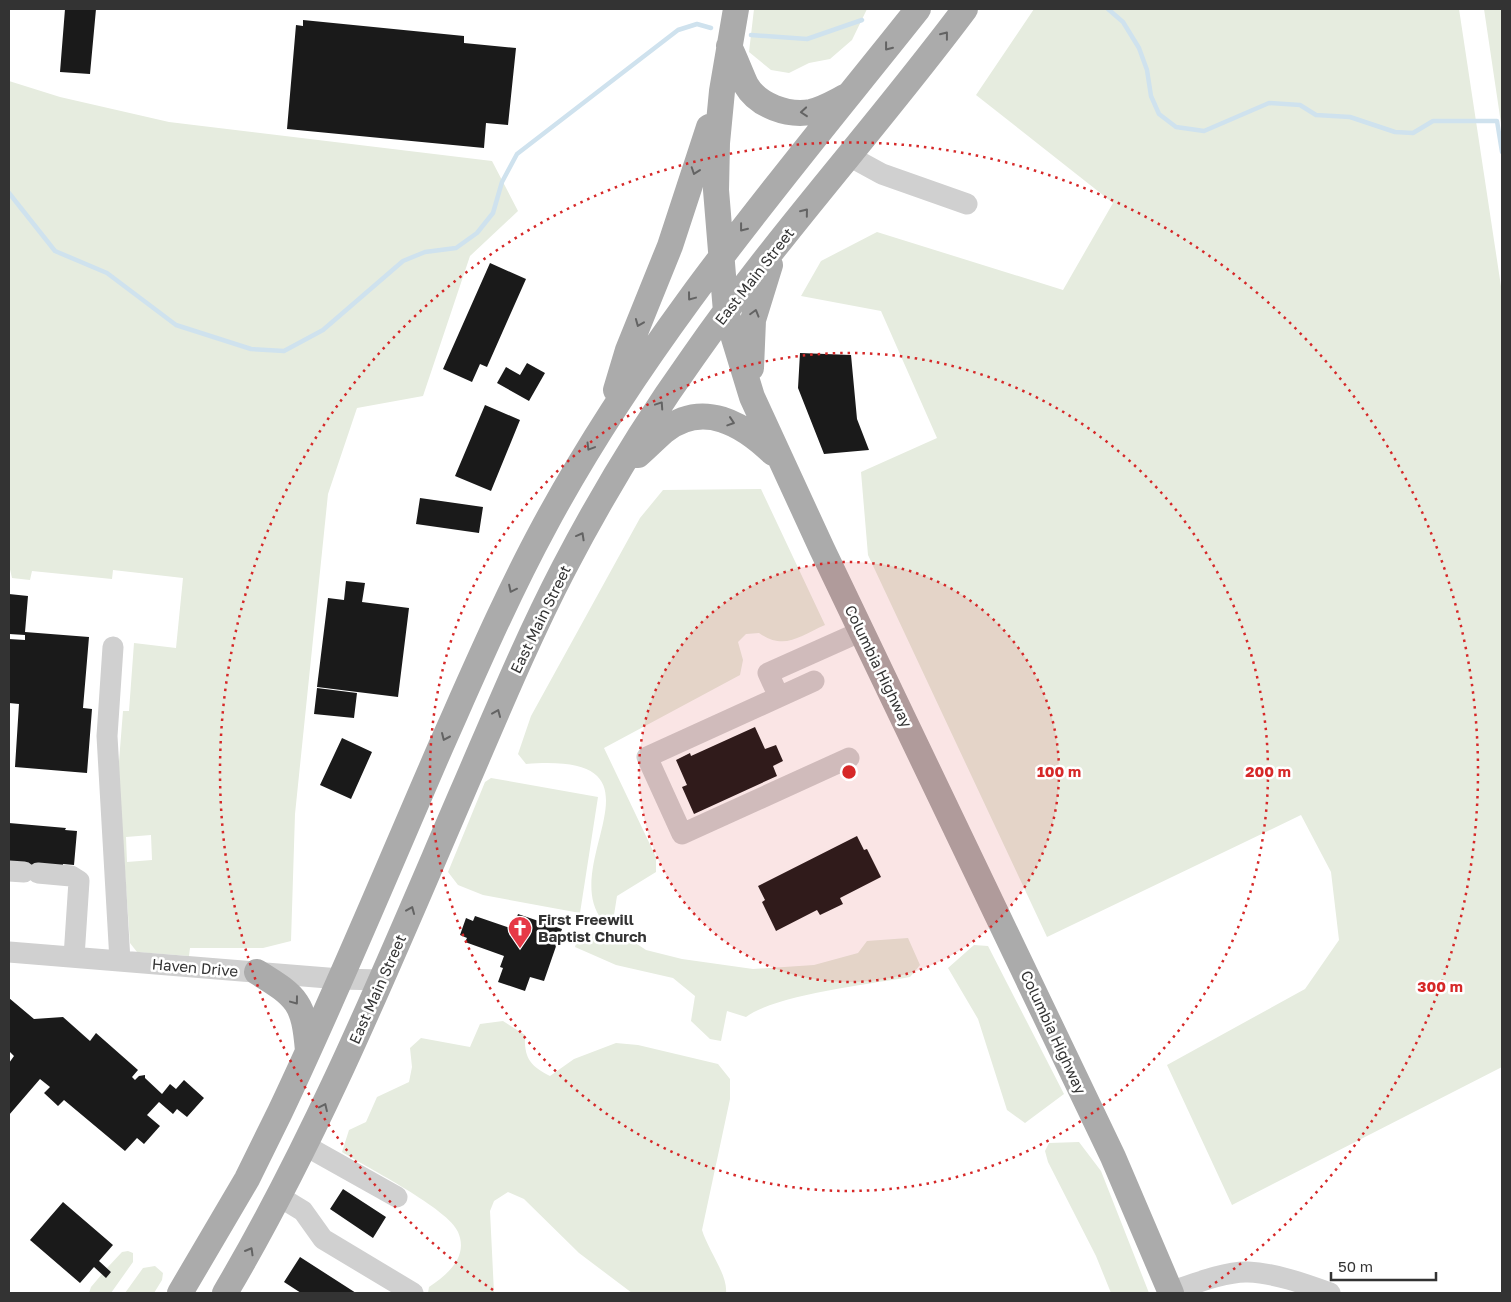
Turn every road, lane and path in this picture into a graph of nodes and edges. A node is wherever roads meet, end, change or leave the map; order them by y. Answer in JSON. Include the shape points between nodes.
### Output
{"nodes":[{"id":1,"x":736,"y":9,"type":"edge"},
{"id":2,"x":918,"y":9,"type":"edge"},
{"id":3,"x":965,"y":9,"type":"edge"},
{"id":4,"x":729,"y":46,"type":"junction"},
{"id":5,"x":722,"y":91,"type":"junction"},
{"id":6,"x":850,"y":95,"type":"junction"},
{"id":7,"x":849,"y":156,"type":"junction"},
{"id":8,"x":967,"y":204,"type":"dead end"},
{"id":9,"x":774,"y":250,"type":"junction"},
{"id":10,"x":720,"y":258,"type":"junction"},
{"id":11,"x":726,"y":312,"type":"junction"},
{"id":12,"x":752,"y":396,"type":"junction"},
{"id":13,"x":609,"y":416,"type":"junction"},
{"id":14,"x":779,"y":458,"type":"junction"},
{"id":15,"x":616,"y":476,"type":"junction"},
{"id":16,"x":862,"y":631,"type":"junction"},
{"id":17,"x":487,"y":641,"type":"junction"},
{"id":18,"x":113,"y":647,"type":"dead end"},
{"id":19,"x":520,"y":659,"type":"junction"},
{"id":20,"x":814,"y":681,"type":"dead end"},
{"id":21,"x":779,"y":697,"type":"junction"},
{"id":22,"x":849,"y":758,"type":"dead end"},
{"id":23,"x":24,"y":872,"type":"edge"},
{"id":24,"x":9,"y":952,"type":"edge"},
{"id":25,"x":74,"y":957,"type":"junction"},
{"id":26,"x":120,"y":960,"type":"junction"},
{"id":27,"x":257,"y":972,"type":"junction"},
{"id":28,"x":340,"y":979,"type":"junction"},
{"id":29,"x":381,"y":980,"type":"junction"},
{"id":30,"x":308,"y":1053,"type":"junction"},
{"id":31,"x":306,"y":1146,"type":"junction"},
{"id":32,"x":280,"y":1197,"type":"junction"},
{"id":33,"x":397,"y":1197,"type":"dead end"},
{"id":34,"x":192,"y":1288,"type":"edge"},
{"id":35,"x":225,"y":1293,"type":"edge"},
{"id":36,"x":413,"y":1293,"type":"edge"},
{"id":37,"x":1170,"y":1293,"type":"edge"},
{"id":38,"x":1330,"y":1293,"type":"edge"}],
"edges":[{"from":1,"to":4,"type":"main road","name":"Columbia Highway"},
{"from":2,"to":6,"type":"main road","one_way":true},
{"from":7,"to":3,"type":"main road","name":"East Main Street","one_way":true},
{"from":4,"to":5,"type":"main road","name":"Columbia Highway"},
{"from":6,"to":4,"type":"main road","one_way":true,"via":[[810,112],[777,109],[760,100],[747,86]]},
{"from":5,"to":10,"type":"main road","name":"Columbia Highway","via":[[716,143]]},
{"from":5,"to":13,"type":"main road","one_way":true,"via":[[670,246],[628,350]]},
{"from":6,"to":10,"type":"main road","one_way":true},
{"from":7,"to":8,"type":"street","via":[[882,174]]},
{"from":9,"to":7,"type":"main road","name":"East Main Street","one_way":true},
{"from":9,"to":11,"type":"main road","name":"East Main Street"},
{"from":12,"to":9,"type":"main road","one_way":true,"via":[[753,320]]},
{"from":10,"to":11,"type":"main road","name":"Columbia Highway"},
{"from":10,"to":13,"type":"main road","one_way":true},
{"from":11,"to":12,"type":"main road","name":"Columbia Highway"},
{"from":15,"to":11,"type":"main road","name":"East Main Street","one_way":true,"via":[[658,407]]},
{"from":12,"to":14,"type":"main road","name":"Columbia Highway"},
{"from":13,"to":17,"type":"main road","one_way":true,"via":[[545,524]]},
{"from":15,"to":14,"type":"main road","one_way":true,"via":[[665,430],[683,420],[702,417],[719,418],[739,425]]},
{"from":14,"to":16,"type":"main road","name":"Columbia Highway"},
{"from":19,"to":15,"type":"main road","name":"East Main Street","one_way":true,"via":[[564,568]]},
{"from":16,"to":21,"type":"street","via":[[768,673]]},
{"from":16,"to":37,"type":"main road","name":"Columbia Highway","via":[[1113,1157]]},
{"from":17,"to":19,"type":"main road"},
{"from":17,"to":28,"type":"main road","one_way":true},
{"from":18,"to":26,"type":"street","via":[[107,736]]},
{"from":29,"to":19,"type":"main road","name":"East Main Street","one_way":true},
{"from":20,"to":21,"type":"street"},
{"from":21,"to":22,"type":"street","via":[[648,757],[682,834]]},
{"from":23,"to":25,"type":"street","via":[[71,876],[79,881]]},
{"from":24,"to":25,"type":"street","name":"Haven Drive"},
{"from":25,"to":26,"type":"street","name":"Haven Drive"},
{"from":26,"to":27,"type":"street","name":"Haven Drive"},
{"from":27,"to":28,"type":"street","name":"Haven Drive"},
{"from":27,"to":30,"type":"main road","one_way":true,"via":[[293,997],[302,1010]]},
{"from":28,"to":29,"type":"street","name":"Haven Drive"},
{"from":28,"to":30,"type":"main road"},
{"from":31,"to":29,"type":"main road","name":"East Main Street","one_way":true},
{"from":30,"to":34,"type":"main road"},
{"from":31,"to":32,"type":"main road","name":"East Main Street"},
{"from":31,"to":33,"type":"street"},
{"from":35,"to":32,"type":"main road","name":"East Main Street","one_way":true},
{"from":32,"to":36,"type":"street","via":[[303,1211],[323,1238]]},
{"from":37,"to":38,"type":"street","via":[[1200,1281],[1248,1272]]}]}
